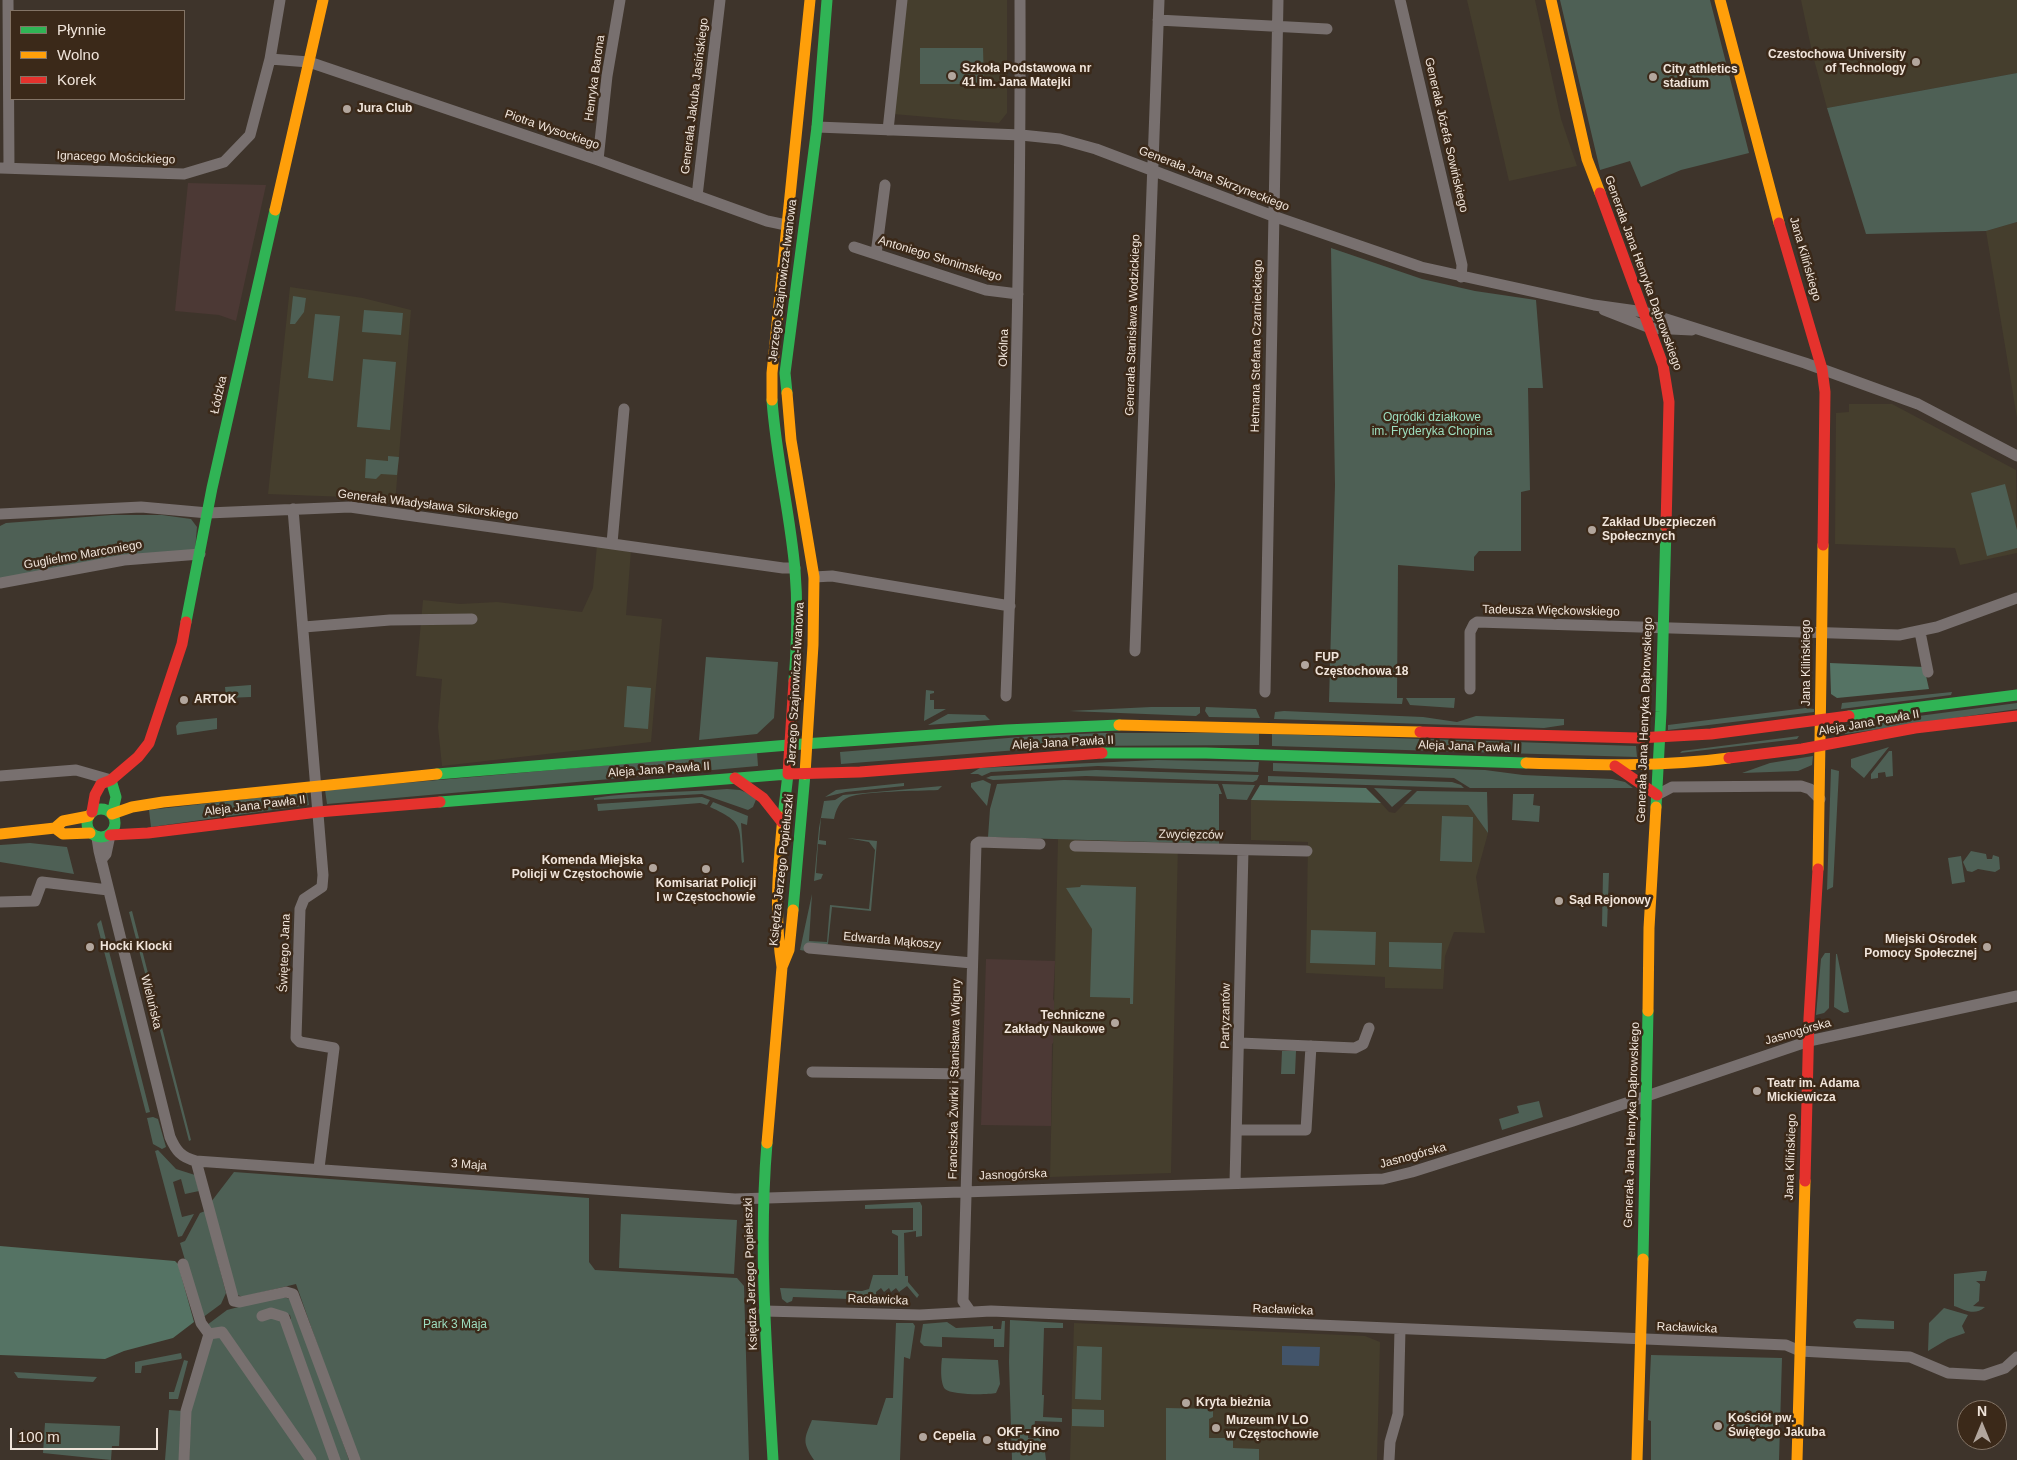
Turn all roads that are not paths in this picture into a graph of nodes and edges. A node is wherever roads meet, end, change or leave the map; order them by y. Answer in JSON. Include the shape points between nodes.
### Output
{"nodes":[{"id":1,"x":8,"y":0,"type":"edge"},
{"id":2,"x":280,"y":0,"type":"edge"},
{"id":3,"x":323,"y":0,"type":"edge"},
{"id":4,"x":620,"y":0,"type":"edge"},
{"id":5,"x":720,"y":0,"type":"edge"},
{"id":6,"x":810,"y":0,"type":"edge"},
{"id":7,"x":827,"y":0,"type":"edge"},
{"id":8,"x":902,"y":0,"type":"edge"},
{"id":9,"x":1020,"y":0,"type":"edge"},
{"id":10,"x":1159,"y":0,"type":"edge"},
{"id":11,"x":1278,"y":0,"type":"edge"},
{"id":12,"x":1400,"y":0,"type":"edge"},
{"id":13,"x":1551,"y":0,"type":"edge"},
{"id":14,"x":1720,"y":0,"type":"edge"},
{"id":15,"x":1158,"y":20,"type":"junction"},
{"id":16,"x":1277,"y":27,"type":"junction"},
{"id":17,"x":1328,"y":29,"type":"dead end"},
{"id":18,"x":270,"y":59,"type":"junction"},
{"id":19,"x":309,"y":62,"type":"junction"},
{"id":20,"x":817,"y":127,"type":"junction"},
{"id":21,"x":888,"y":130,"type":"junction"},
{"id":22,"x":1021,"y":135,"type":"junction"},
{"id":23,"x":598,"y":160,"type":"junction"},
{"id":24,"x":4,"y":168,"type":"edge"},
{"id":25,"x":1153,"y":170,"type":"junction"},
{"id":26,"x":885,"y":184,"type":"dead end"},
{"id":27,"x":697,"y":196,"type":"junction"},
{"id":28,"x":1273,"y":216,"type":"junction"},
{"id":29,"x":786,"y":225,"type":"junction"},
{"id":30,"x":854,"y":247,"type":"dead end"},
{"id":31,"x":876,"y":254,"type":"junction"},
{"id":32,"x":1461,"y":277,"type":"junction"},
{"id":33,"x":1018,"y":294,"type":"junction"},
{"id":34,"x":1594,"y":305,"type":"junction"},
{"id":35,"x":1644,"y":312,"type":"junction"},
{"id":36,"x":1650,"y":328,"type":"junction"},
{"id":37,"x":1705,"y":331,"type":"junction"},
{"id":38,"x":1822,"y":369,"type":"junction"},
{"id":39,"x":624,"y":409,"type":"dead end"},
{"id":40,"x":2017,"y":456,"type":"edge"},
{"id":41,"x":292,"y":509,"type":"junction"},
{"id":42,"x":208,"y":513,"type":"junction"},
{"id":43,"x":0,"y":514,"type":"edge"},
{"id":44,"x":612,"y":543,"type":"junction"},
{"id":45,"x":200,"y":554,"type":"junction"},
{"id":46,"x":795,"y":568,"type":"junction"},
{"id":47,"x":814,"y":577,"type":"junction"},
{"id":48,"x":0,"y":583,"type":"edge"},
{"id":49,"x":2017,"y":598,"type":"edge"},
{"id":50,"x":1010,"y":606,"type":"junction"},
{"id":51,"x":472,"y":619,"type":"dead end"},
{"id":52,"x":304,"y":627,"type":"junction"},
{"id":53,"x":1663,"y":627,"type":"junction"},
{"id":54,"x":1820,"y":632,"type":"junction"},
{"id":55,"x":1920,"y":632,"type":"junction"},
{"id":56,"x":1135,"y":650,"type":"dead end"},
{"id":57,"x":1928,"y":672,"type":"dead end"},
{"id":58,"x":1470,"y":689,"type":"dead end"},
{"id":59,"x":1265,"y":692,"type":"dead end"},
{"id":60,"x":2017,"y":695,"type":"edge"},
{"id":61,"x":1006,"y":696,"type":"dead end"},
{"id":62,"x":2017,"y":716,"type":"edge"},
{"id":63,"x":1820,"y":720,"type":"junction"},
{"id":64,"x":1660,"y":737,"type":"junction"},
{"id":65,"x":807,"y":744,"type":"junction"},
{"id":66,"x":789,"y":746,"type":"junction"},
{"id":67,"x":1820,"y":746,"type":"junction"},
{"id":68,"x":1658,"y":765,"type":"junction"},
{"id":69,"x":1615,"y":766,"type":"junction"},
{"id":70,"x":788,"y":774,"type":"junction"},
{"id":71,"x":805,"y":774,"type":"junction"},
{"id":72,"x":0,"y":776,"type":"edge"},
{"id":73,"x":735,"y":778,"type":"junction"},
{"id":74,"x":111,"y":780,"type":"junction"},
{"id":75,"x":315,"y":785,"type":"junction"},
{"id":76,"x":1657,"y":795,"type":"junction"},
{"id":77,"x":1820,"y":799,"type":"junction"},
{"id":78,"x":318,"y":812,"type":"junction"},
{"id":79,"x":90,"y":814,"type":"junction"},
{"id":80,"x":112,"y":814,"type":"junction"},
{"id":81,"x":782,"y":822,"type":"junction"},
{"id":82,"x":55,"y":828,"type":"junction"},
{"id":83,"x":0,"y":834,"type":"edge"},
{"id":84,"x":94,"y":835,"type":"junction"},
{"id":85,"x":110,"y":835,"type":"junction"},
{"id":86,"x":1040,"y":844,"type":"dead end"},
{"id":87,"x":1074,"y":846,"type":"dead end"},
{"id":88,"x":1243,"y":850,"type":"junction"},
{"id":89,"x":1307,"y":851,"type":"dead end"},
{"id":90,"x":101,"y":860,"type":"junction"},
{"id":91,"x":108,"y":890,"type":"junction"},
{"id":92,"x":0,"y":902,"type":"edge"},
{"id":93,"x":809,"y":948,"type":"dead end"},
{"id":94,"x":972,"y":963,"type":"junction"},
{"id":95,"x":782,"y":968,"type":"junction"},
{"id":96,"x":2017,"y":996,"type":"edge"},
{"id":97,"x":1369,"y":1028,"type":"dead end"},
{"id":98,"x":1809,"y":1041,"type":"junction"},
{"id":99,"x":1240,"y":1043,"type":"junction"},
{"id":100,"x":1311,"y":1046,"type":"junction"},
{"id":101,"x":812,"y":1072,"type":"dead end"},
{"id":102,"x":969,"y":1074,"type":"junction"},
{"id":103,"x":1648,"y":1095,"type":"junction"},
{"id":104,"x":1237,"y":1130,"type":"junction"},
{"id":105,"x":176,"y":1150,"type":"joint"},
{"id":106,"x":196,"y":1161,"type":"junction"},
{"id":107,"x":319,"y":1168,"type":"junction"},
{"id":108,"x":1236,"y":1183,"type":"junction"},
{"id":109,"x":967,"y":1190,"type":"junction"},
{"id":110,"x":762,"y":1197,"type":"junction"},
{"id":111,"x":183,"y":1264,"type":"dead end"},
{"id":112,"x":764,"y":1311,"type":"junction"},
{"id":113,"x":970,"y":1311,"type":"junction"},
{"id":114,"x":262,"y":1316,"type":"dead end"},
{"id":115,"x":1400,"y":1329,"type":"junction"},
{"id":116,"x":209,"y":1334,"type":"junction"},
{"id":117,"x":1639,"y":1340,"type":"junction"},
{"id":118,"x":1800,"y":1350,"type":"junction"},
{"id":119,"x":2017,"y":1356,"type":"edge"},
{"id":120,"x":184,"y":1460,"type":"edge"},
{"id":121,"x":310,"y":1460,"type":"edge"},
{"id":122,"x":334,"y":1460,"type":"edge"},
{"id":123,"x":355,"y":1460,"type":"edge"},
{"id":124,"x":773,"y":1460,"type":"edge"},
{"id":125,"x":1389,"y":1460,"type":"edge"},
{"id":126,"x":1637,"y":1460,"type":"edge"},
{"id":127,"x":1797,"y":1460,"type":"edge"}],
"edges":[{"from":1,"to":24,"type":"street"},
{"from":2,"to":18,"type":"street","name":"Ignacego Mościckiego"},
{"from":3,"to":19,"type":"street","name":"Łódzka"},
{"from":4,"to":23,"type":"street","name":"Henryka Barona","via":[[607,76]]},
{"from":5,"to":27,"type":"street","name":"Generała Jakuba Jasińskiego"},
{"from":6,"to":29,"type":"street","name":"Jerzego Szajnowicza-Iwanowa"},
{"from":7,"to":20,"type":"street","name":"Jerzego Szajnowicza-Iwanowa"},
{"from":8,"to":21,"type":"street"},
{"from":9,"to":22,"type":"street","name":"Okólna"},
{"from":10,"to":15,"type":"street","name":"Generała Stanisława Wodzickiego"},
{"from":11,"to":16,"type":"street","name":"Hetmana Stefana Czarnieckiego"},
{"from":12,"to":32,"type":"street","name":"Generała Józefa Sowińskiego","via":[[1462,265]]},
{"from":13,"to":35,"type":"street","name":"Generała Jana Henryka Dąbrowskiego","via":[[1588,159]]},
{"from":14,"to":38,"type":"street","name":"Jana Kilińskiego","via":[[1758,149]]},
{"from":15,"to":16,"type":"street"},
{"from":15,"to":25,"type":"street","name":"Generała Stanisława Wodzickiego"},
{"from":16,"to":17,"type":"street"},
{"from":16,"to":28,"type":"street","name":"Hetmana Stefana Czarnieckiego"},
{"from":18,"to":19,"type":"street"},
{"from":18,"to":24,"type":"street","name":"Ignacego Mościckiego","via":[[250,135],[224,162],[184,174]]},
{"from":19,"to":23,"type":"street","name":"Piotra Wysockiego"},
{"from":19,"to":42,"type":"street","name":"Łódzka"},
{"from":20,"to":21,"type":"street","name":"Generała Jana Skrzyneckiego"},
{"from":20,"to":47,"type":"street","name":"Jerzego Szajnowicza-Iwanowa","via":[[786,372],[791,440]]},
{"from":21,"to":22,"type":"street","name":"Generała Jana Skrzyneckiego"},
{"from":22,"to":25,"type":"street","name":"Generała Jana Skrzyneckiego","via":[[1060,139]]},
{"from":22,"to":33,"type":"street","name":"Okólna"},
{"from":23,"to":27,"type":"street","name":"Piotra Wysockiego"},
{"from":25,"to":28,"type":"street","name":"Generała Jana Skrzyneckiego"},
{"from":25,"to":56,"type":"street","name":"Generała Stanisława Wodzickiego"},
{"from":26,"to":31,"type":"street"},
{"from":27,"to":29,"type":"street","name":"Piotra Wysockiego"},
{"from":28,"to":32,"type":"street","name":"Generała Jana Skrzyneckiego","via":[[1421,268]]},
{"from":28,"to":59,"type":"street","name":"Hetmana Stefana Czarnieckiego"},
{"from":29,"to":46,"type":"street","name":"Jerzego Szajnowicza-Iwanowa","via":[[774,335],[771,405]]},
{"from":30,"to":31,"type":"street","name":"Antoniego Słonimskiego"},
{"from":31,"to":33,"type":"street","name":"Antoniego Słonimskiego","via":[[986,290]]},
{"from":32,"to":34,"type":"street","name":"Generała Jana Skrzyneckiego"},
{"from":33,"to":50,"type":"street","name":"Okólna"},
{"from":34,"to":35,"type":"street","name":"Generała Jana Skrzyneckiego"},
{"from":34,"to":36,"type":"street","name":"Generała Jana Skrzyneckiego"},
{"from":35,"to":36,"type":"street","name":"Generała Jana Henryka Dąbrowskiego"},
{"from":35,"to":37,"type":"street","name":"Generała Jana Skrzyneckiego"},
{"from":36,"to":37,"type":"street","name":"Generała Jana Skrzyneckiego"},
{"from":36,"to":53,"type":"street","name":"Generała Jana Henryka Dąbrowskiego","via":[[1663,365],[1669,402]]},
{"from":37,"to":38,"type":"street"},
{"from":38,"to":40,"type":"street","via":[[1918,404]]},
{"from":38,"to":54,"type":"street","name":"Jana Kilińskiego","via":[[1825,392]]},
{"from":39,"to":44,"type":"street"},
{"from":41,"to":42,"type":"street","name":"Generała Władysława Sikorskiego"},
{"from":41,"to":44,"type":"street","name":"Generała Władysława Sikorskiego","via":[[350,506]]},
{"from":41,"to":52,"type":"street","name":"Świętego Jana"},
{"from":42,"to":43,"type":"street","name":"Generała Władysława Sikorskiego","via":[[141,506]]},
{"from":42,"to":45,"type":"street","name":"Łódzka"},
{"from":44,"to":46,"type":"street","name":"Generała Władysława Sikorskiego"},
{"from":45,"to":48,"type":"street","name":"Guglielmo Marconiego","via":[[124,560]]},
{"from":45,"to":74,"type":"street","name":"Łódzka","via":[[182,644],[149,744]]},
{"from":46,"to":66,"type":"street","name":"Jerzego Szajnowicza-Iwanowa","via":[[796,634]]},
{"from":47,"to":50,"type":"street","via":[[832,576]]},
{"from":47,"to":65,"type":"street","name":"Jerzego Szajnowicza-Iwanowa"},
{"from":49,"to":55,"type":"street"},
{"from":50,"to":61,"type":"street","name":"Okólna"},
{"from":51,"to":52,"type":"street","via":[[390,620]]},
{"from":52,"to":75,"type":"street","name":"Świętego Jana"},
{"from":53,"to":54,"type":"street"},
{"from":53,"to":58,"type":"street","name":"Tadeusza Więckowskiego","via":[[1477,622],[1470,632]]},
{"from":53,"to":64,"type":"street","name":"Generała Jana Henryka Dąbrowskiego"},
{"from":54,"to":55,"type":"street","via":[[1900,635]]},
{"from":54,"to":63,"type":"street","name":"Jana Kilińskiego"},
{"from":55,"to":57,"type":"street"},
{"from":60,"to":63,"type":"street","name":"Aleja Jana Pawła II"},
{"from":62,"to":67,"type":"street","name":"Aleja Jana Pawła II","via":[[1915,728]]},
{"from":63,"to":64,"type":"street","name":"Aleja Jana Pawła II"},
{"from":63,"to":67,"type":"street","name":"Jana Kilińskiego"},
{"from":64,"to":65,"type":"street","name":"Aleja Jana Pawła II","via":[[1140,724]]},
{"from":64,"to":68,"type":"street","name":"Generała Jana Henryka Dąbrowskiego"},
{"from":65,"to":66,"type":"street","name":"Aleja Jana Pawła II"},
{"from":65,"to":71,"type":"street","name":"Jerzego Szajnowicza-Iwanowa"},
{"from":66,"to":70,"type":"street","name":"Jerzego Szajnowicza-Iwanowa"},
{"from":66,"to":75,"type":"street","name":"Aleja Jana Pawła II"},
{"from":67,"to":68,"type":"street","name":"Aleja Jana Pawła II","via":[[1726,761]]},
{"from":67,"to":77,"type":"street","name":"Jana Kilińskiego"},
{"from":68,"to":69,"type":"street","name":"Aleja Jana Pawła II"},
{"from":68,"to":76,"type":"street","name":"Generała Jana Henryka Dąbrowskiego"},
{"from":69,"to":71,"type":"street","name":"Aleja Jana Pawła II","via":[[1206,752],[1076,754]]},
{"from":69,"to":76,"type":"street"},
{"from":70,"to":71,"type":"street","name":"Aleja Jana Pawła II"},
{"from":70,"to":73,"type":"street","name":"Aleja Jana Pawła II"},
{"from":70,"to":81,"type":"street","name":"Księdza Jerzego Popiełuszki"},
{"from":71,"to":95,"type":"street","name":"Księdza Jerzego Popiełuszki","via":[[789,950]]},
{"from":72,"to":74,"type":"street","via":[[76,770]]},
{"from":73,"to":78,"type":"street","name":"Aleja Jana Pawła II"},
{"from":73,"to":81,"type":"street","via":[[763,798]]},
{"from":74,"to":79,"type":"street","name":"Łódzka","via":[[101,784]]},
{"from":74,"to":80,"type":"street","via":[[116,792]]},
{"from":75,"to":78,"type":"street","name":"Świętego Jana"},
{"from":75,"to":80,"type":"street","name":"Aleja Jana Pawła II","via":[[146,805],[117,810]]},
{"from":76,"to":77,"type":"street","via":[[1672,787],[1800,786],[1810,789]]},
{"from":76,"to":103,"type":"street","name":"Generała Jana Henryka Dąbrowskiego","via":[[1649,928]]},
{"from":77,"to":98,"type":"street","name":"Jana Kilińskiego"},
{"from":78,"to":85,"type":"street","name":"Aleja Jana Pawła II"},
{"from":78,"to":107,"type":"street","name":"Świętego Jana","via":[[322,888],[304,899],[300,909],[296,1038],[300,1042],[334,1048]]},
{"from":79,"to":80,"type":"street","via":[[100,809]]},
{"from":79,"to":82,"type":"street","via":[[63,820]]},
{"from":79,"to":84,"type":"street","via":[[86,824]]},
{"from":80,"to":85,"type":"street","via":[[115,823]]},
{"from":81,"to":95,"type":"street","name":"Księdza Jerzego Popiełuszki","via":[[777,935]]},
{"from":82,"to":83,"type":"street"},
{"from":82,"to":84,"type":"street","via":[[64,834]]},
{"from":84,"to":85,"type":"street"},
{"from":84,"to":90,"type":"street","name":"Wieluńska"},
{"from":85,"to":90,"type":"street","via":[[106,854]]},
{"from":86,"to":94,"type":"street","name":"Franciszka Żwirki i Stanisława Wigury","via":[[976,844]]},
{"from":87,"to":88,"type":"street","name":"Zwycięzców"},
{"from":88,"to":89,"type":"street","name":"Zwycięzców"},
{"from":88,"to":99,"type":"street","name":"Partyzantów"},
{"from":90,"to":91,"type":"street","name":"Wieluńska"},
{"from":91,"to":92,"type":"street","via":[[42,882],[35,901]]},
{"from":91,"to":105,"type":"street","name":"Wieluńska"},
{"from":93,"to":94,"type":"street","name":"Edwarda Mąkoszy"},
{"from":94,"to":102,"type":"street","name":"Franciszka Żwirki i Stanisława Wigury"},
{"from":95,"to":110,"type":"street","name":"Księdza Jerzego Popiełuszki"},
{"from":96,"to":98,"type":"street","name":"Jasnogórska"},
{"from":97,"to":100,"type":"street","via":[[1361,1046]]},
{"from":98,"to":103,"type":"street","name":"Jasnogórska"},
{"from":98,"to":118,"type":"street","name":"Jana Kilińskiego"},
{"from":99,"to":100,"type":"street"},
{"from":99,"to":104,"type":"street","name":"Partyzantów"},
{"from":100,"to":104,"type":"street","via":[[1306,1130]]},
{"from":101,"to":102,"type":"street"},
{"from":102,"to":109,"type":"street","name":"Franciszka Żwirki i Stanisława Wigury"},
{"from":103,"to":108,"type":"street","name":"Jasnogórska","via":[[1397,1177]]},
{"from":103,"to":117,"type":"street","name":"Generała Jana Henryka Dąbrowskiego"},
{"from":104,"to":108,"type":"street","name":"Partyzantów"},
{"from":105,"to":106,"type":"street","name":"3 Maja","via":[[185,1158]]},
{"from":106,"to":107,"type":"street","name":"3 Maja"},
{"from":106,"to":123,"type":"street","via":[[234,1301],[286,1292],[293,1294]]},
{"from":107,"to":110,"type":"street","name":"3 Maja","via":[[735,1199]]},
{"from":108,"to":109,"type":"street","name":"Jasnogórska"},
{"from":109,"to":110,"type":"street","name":"Jasnogórska"},
{"from":109,"to":113,"type":"street","name":"Franciszka Żwirki i Stanisława Wigury","via":[[963,1301]]},
{"from":110,"to":112,"type":"street","name":"Księdza Jerzego Popiełuszki"},
{"from":111,"to":116,"type":"street","via":[[202,1323]]},
{"from":112,"to":113,"type":"street","name":"Racławicka","via":[[920,1315]]},
{"from":112,"to":124,"type":"street","name":"Księdza Jerzego Popiełuszki"},
{"from":113,"to":115,"type":"street","name":"Racławicka"},
{"from":114,"to":122,"type":"street","via":[[271,1313],[284,1317]]},
{"from":115,"to":117,"type":"street","name":"Racławicka"},
{"from":115,"to":125,"type":"street","via":[[1398,1414]]},
{"from":116,"to":120,"type":"street","via":[[186,1411]]},
{"from":116,"to":121,"type":"street","via":[[222,1332]]},
{"from":117,"to":118,"type":"street","name":"Racławicka","via":[[1786,1346]]},
{"from":117,"to":126,"type":"street","name":"Generała Jana Henryka Dąbrowskiego"},
{"from":118,"to":119,"type":"street","name":"Racławicka","via":[[1910,1357],[1956,1374],[1995,1373]]},
{"from":118,"to":127,"type":"street","name":"Jana Kilińskiego"}]}
